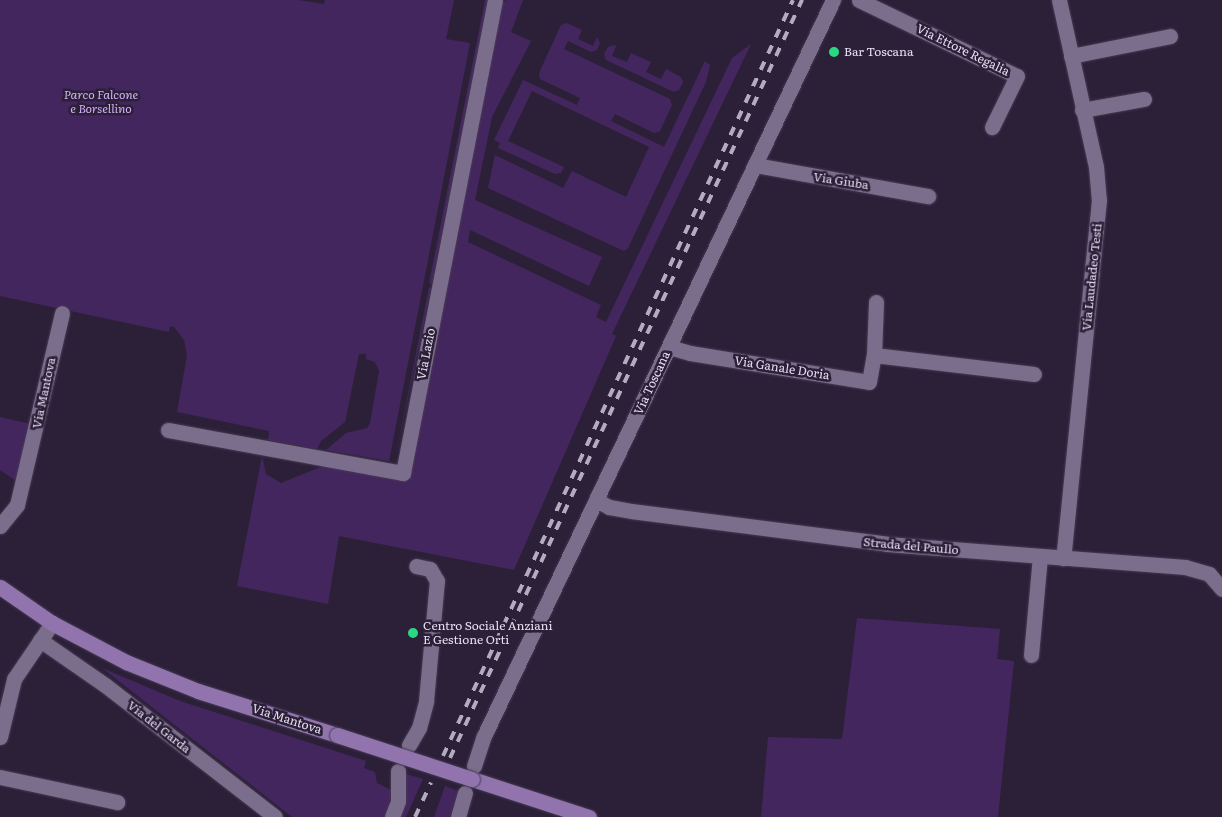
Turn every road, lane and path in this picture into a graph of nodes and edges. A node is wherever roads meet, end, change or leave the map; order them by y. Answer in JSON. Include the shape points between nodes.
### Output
{"nodes":[{"id":1,"x":495,"y":0,"type":"edge"},
{"id":2,"x":833,"y":0,"type":"edge"},
{"id":3,"x":858,"y":0,"type":"edge"},
{"id":4,"x":1059,"y":0,"type":"edge"},
{"id":5,"x":1170,"y":36,"type":"dead end"},
{"id":6,"x":1071,"y":56,"type":"junction"},
{"id":7,"x":1144,"y":99,"type":"dead end"},
{"id":8,"x":1082,"y":110,"type":"junction"},
{"id":9,"x":992,"y":127,"type":"dead end"},
{"id":10,"x":755,"y":165,"type":"junction"},
{"id":11,"x":928,"y":196,"type":"dead end"},
{"id":12,"x":876,"y":302,"type":"dead end"},
{"id":13,"x":62,"y":313,"type":"dead end"},
{"id":14,"x":669,"y":347,"type":"junction"},
{"id":15,"x":874,"y":355,"type":"junction"},
{"id":16,"x":1034,"y":374,"type":"dead end"},
{"id":17,"x":168,"y":430,"type":"dead end"},
{"id":18,"x":596,"y":500,"type":"junction"},
{"id":19,"x":0,"y":526,"type":"edge"},
{"id":20,"x":1040,"y":556,"type":"junction"},
{"id":21,"x":1063,"y":558,"type":"junction"},
{"id":22,"x":416,"y":566,"type":"dead end"},
{"id":23,"x":1221,"y":583,"type":"edge"},
{"id":24,"x":0,"y":587,"type":"edge"},
{"id":25,"x":52,"y":622,"type":"junction"},
{"id":26,"x":40,"y":640,"type":"junction"},
{"id":27,"x":1031,"y":655,"type":"dead end"},
{"id":28,"x":0,"y":738,"type":"edge"},
{"id":29,"x":409,"y":745,"type":"dead end"},
{"id":30,"x":474,"y":766,"type":"dead end"},
{"id":31,"x":398,"y":771,"type":"dead end"},
{"id":32,"x":0,"y":777,"type":"edge"},
{"id":33,"x":466,"y":793,"type":"dead end"},
{"id":34,"x":117,"y":802,"type":"dead end"},
{"id":35,"x":274,"y":817,"type":"edge"},
{"id":36,"x":392,"y":817,"type":"edge"},
{"id":37,"x":458,"y":817,"type":"edge"},
{"id":38,"x":589,"y":817,"type":"edge"}],
"edges":[{"from":1,"to":17,"type":"street","name":"Via Lazio","via":[[403,473]]},
{"from":2,"to":10,"type":"street","name":"Via Toscana"},
{"from":3,"to":9,"type":"street","name":"Via Ettore Regalia","via":[[1017,76]]},
{"from":4,"to":6,"type":"street","name":"Via Laudadeo Testi"},
{"from":5,"to":6,"type":"street"},
{"from":6,"to":8,"type":"street","name":"Via Laudadeo Testi"},
{"from":7,"to":8,"type":"street"},
{"from":8,"to":21,"type":"street","name":"Via Laudadeo Testi","via":[[1096,167],[1099,200]]},
{"from":10,"to":11,"type":"street","name":"Via Giuba"},
{"from":10,"to":14,"type":"street","name":"Via Toscana"},
{"from":12,"to":15,"type":"street","name":"Via Ganale Doria"},
{"from":13,"to":19,"type":"street","name":"Via Mantova","via":[[16,505]]},
{"from":14,"to":15,"type":"street","name":"Via Ganale Doria","via":[[686,353],[869,382]]},
{"from":14,"to":18,"type":"street","name":"Via Toscana"},
{"from":15,"to":16,"type":"street"},
{"from":18,"to":20,"type":"street","name":"Strada del Paullo","via":[[614,508],[695,520],[894,545]]},
{"from":18,"to":30,"type":"street","name":"Via Toscana","via":[[484,736]]},
{"from":20,"to":21,"type":"street","name":"Strada del Paullo"},
{"from":20,"to":27,"type":"street"},
{"from":21,"to":23,"type":"street","name":"Strada del Paullo","via":[[1185,567],[1203,572]]},
{"from":22,"to":29,"type":"street","via":[[430,569],[437,581],[426,701],[419,728]]},
{"from":24,"to":25,"type":"main road","name":"Via Mantova"},
{"from":25,"to":26,"type":"street"},
{"from":25,"to":38,"type":"main road","name":"Via Mantova","bridge":true,"via":[[98,649],[156,675]]},
{"from":26,"to":28,"type":"street","via":[[12,684]]},
{"from":26,"to":35,"type":"street","name":"Via del Garda","via":[[105,685]]},
{"from":31,"to":36,"type":"street","via":[[398,801]]},
{"from":32,"to":34,"type":"street"},
{"from":33,"to":37,"type":"street"}]}
